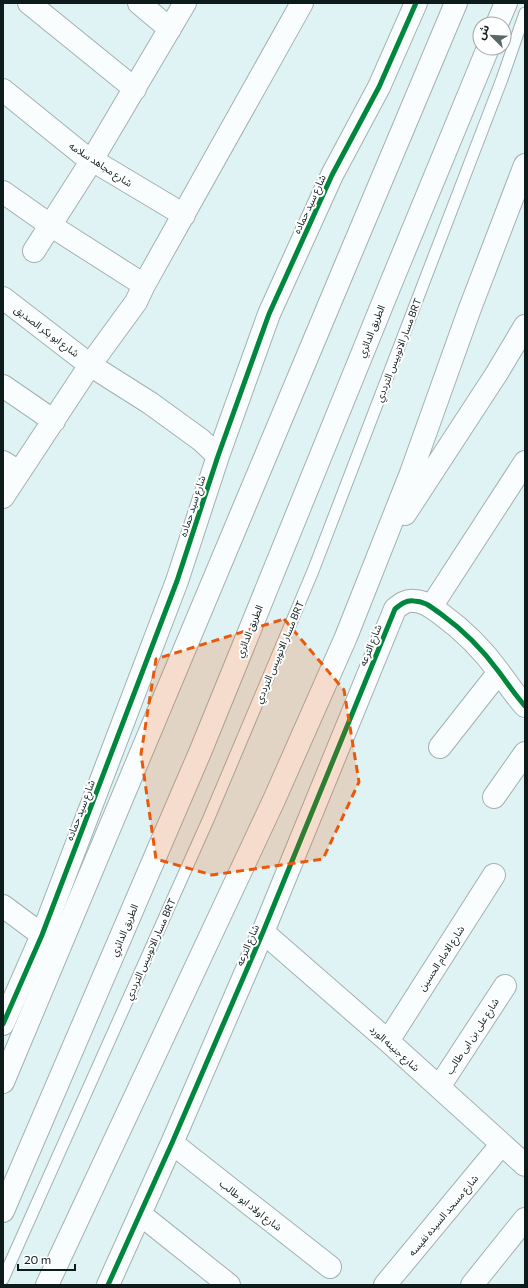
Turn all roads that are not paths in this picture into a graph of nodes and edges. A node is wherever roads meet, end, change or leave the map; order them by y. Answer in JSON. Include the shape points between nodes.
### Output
{"nodes":[{"id":1,"x":29,"y":3,"type":"edge"},
{"id":2,"x":139,"y":3,"type":"edge"},
{"id":3,"x":185,"y":3,"type":"edge"},
{"id":4,"x":302,"y":3,"type":"edge"},
{"id":5,"x":416,"y":3,"type":"edge"},
{"id":6,"x":456,"y":3,"type":"edge"},
{"id":7,"x":506,"y":3,"type":"edge"},
{"id":8,"x":525,"y":13,"type":"edge"},
{"id":9,"x":500,"y":16,"type":"edge"},
{"id":10,"x":170,"y":29,"type":"junction"},
{"id":11,"x":485,"y":56,"type":"edge"},
{"id":12,"x":134,"y":89,"type":"junction"},
{"id":13,"x":3,"y":90,"type":"edge"},
{"id":14,"x":92,"y":160,"type":"junction"},
{"id":15,"x":525,"y":165,"type":"edge"},
{"id":16,"x":3,"y":192,"type":"edge"},
{"id":17,"x":184,"y":215,"type":"junction"},
{"id":18,"x":50,"y":225,"type":"junction"},
{"id":19,"x":34,"y":251,"type":"dead end"},
{"id":20,"x":144,"y":285,"type":"junction"},
{"id":21,"x":3,"y":298,"type":"edge"},
{"id":22,"x":525,"y":326,"type":"edge"},
{"id":23,"x":90,"y":364,"type":"junction"},
{"id":24,"x":3,"y":386,"type":"edge"},
{"id":25,"x":54,"y":421,"type":"junction"},
{"id":26,"x":218,"y":456,"type":"junction"},
{"id":27,"x":525,"y":462,"type":"edge"},
{"id":28,"x":11,"y":467,"type":"edge"},
{"id":29,"x":3,"y":497,"type":"edge"},
{"id":30,"x":379,"y":554,"type":"junction"},
{"id":31,"x":431,"y":607,"type":"junction"},
{"id":32,"x":499,"y":672,"type":"junction"},
{"id":33,"x":525,"y":706,"type":"edge"},
{"id":34,"x":440,"y":747,"type":"dead end"},
{"id":35,"x":525,"y":753,"type":"edge"},
{"id":36,"x":494,"y":796,"type":"dead end"},
{"id":37,"x":494,"y":875,"type":"dead end"},
{"id":38,"x":3,"y":906,"type":"edge"},
{"id":39,"x":263,"y":932,"type":"junction"},
{"id":40,"x":42,"y":935,"type":"junction"},
{"id":41,"x":505,"y":986,"type":"dead end"},
{"id":42,"x":3,"y":1024,"type":"edge"},
{"id":43,"x":388,"y":1041,"type":"junction"},
{"id":44,"x":3,"y":1082,"type":"edge"},
{"id":45,"x":439,"y":1087,"type":"junction"},
{"id":46,"x":172,"y":1142,"type":"junction"},
{"id":47,"x":501,"y":1145,"type":"junction"},
{"id":48,"x":525,"y":1165,"type":"edge"},
{"id":49,"x":3,"y":1211,"type":"edge"},
{"id":50,"x":140,"y":1214,"type":"junction"},
{"id":51,"x":525,"y":1219,"type":"edge"},
{"id":52,"x":330,"y":1267,"type":"dead end"},
{"id":53,"x":3,"y":1278,"type":"edge"},
{"id":54,"x":47,"y":1285,"type":"edge"},
{"id":55,"x":108,"y":1285,"type":"edge"},
{"id":56,"x":229,"y":1285,"type":"edge"},
{"id":57,"x":385,"y":1285,"type":"edge"},
{"id":58,"x":472,"y":1285,"type":"edge"}],
"edges":[{"from":1,"to":12,"type":"main road"},
{"from":2,"to":10,"type":"main road"},
{"from":3,"to":10,"type":"main road"},
{"from":4,"to":17,"type":"main road"},
{"from":5,"to":26,"type":"main road","name":"شارع سيد حماده","via":[[379,87],[332,175],[277,296],[256,346]]},
{"from":6,"to":44,"type":"main road"},
{"from":7,"to":9,"type":"main road"},
{"from":8,"to":53,"type":"lane","name":"مسار الاتوبيس الترددي BRT","via":[[313,571],[208,820]]},
{"from":10,"to":12,"type":"main road"},
{"from":11,"to":49,"type":"main road","name":"الطريق الدائري","via":[[201,750]]},
{"from":12,"to":14,"type":"main road"},
{"from":13,"to":14,"type":"main road","name":"شارع مجاهد سلامه"},
{"from":14,"to":17,"type":"main road","name":"شارع مجاهد سلامه"},
{"from":14,"to":18,"type":"main road"},
{"from":15,"to":30,"type":"main road"},
{"from":16,"to":18,"type":"main road"},
{"from":17,"to":20,"type":"main road"},
{"from":18,"to":19,"type":"main road"},
{"from":18,"to":20,"type":"main road"},
{"from":20,"to":23,"type":"main road","via":[[130,311]]},
{"from":21,"to":23,"type":"main road","name":"شارع ابو بكر الصديق"},
{"from":22,"to":30,"type":"main road"},
{"from":23,"to":25,"type":"main road"},
{"from":23,"to":26,"type":"main road","name":"شارع ابو بكر الصديق","via":[[150,403]]},
{"from":24,"to":25,"type":"main road"},
{"from":25,"to":28,"type":"main road"},
{"from":26,"to":40,"type":"main road","name":"شارع سيد حماده","via":[[177,581]]},
{"from":27,"to":31,"type":"main road"},
{"from":28,"to":29,"type":"main road"},
{"from":30,"to":54,"type":"main road","via":[[274,800]]},
{"from":31,"to":32,"type":"main road","via":[[468,636]]},
{"from":31,"to":39,"type":"main road","name":"شارع الترعه","via":[[412,600],[395,609]]},
{"from":32,"to":33,"type":"main road"},
{"from":32,"to":34,"type":"main road"},
{"from":35,"to":36,"type":"main road"},
{"from":37,"to":43,"type":"main road","name":"شارع الامام الحسين"},
{"from":38,"to":40,"type":"main road"},
{"from":39,"to":43,"type":"main road","name":"شارع جنينه الورد"},
{"from":39,"to":46,"type":"main road","name":"شارع الترعه"},
{"from":40,"to":42,"type":"main road","name":"شارع سيد حماده"},
{"from":41,"to":45,"type":"main road","name":"شارع على بن ابى طالب"},
{"from":43,"to":45,"type":"main road","name":"شارع جنينه الورد"},
{"from":45,"to":47,"type":"main road","name":"شارع جنينه الورد"},
{"from":46,"to":50,"type":"main road","name":"شارع الترعه"},
{"from":46,"to":52,"type":"main road","name":"شارع اولاد ابو طالب"},
{"from":47,"to":48,"type":"main road","name":"شارع جنينه الورد"},
{"from":47,"to":57,"type":"main road","name":"شارع مسجد السيده نفيسه"},
{"from":50,"to":55,"type":"main road","name":"شارع الترعه"},
{"from":50,"to":56,"type":"main road"},
{"from":51,"to":58,"type":"main road"}]}
